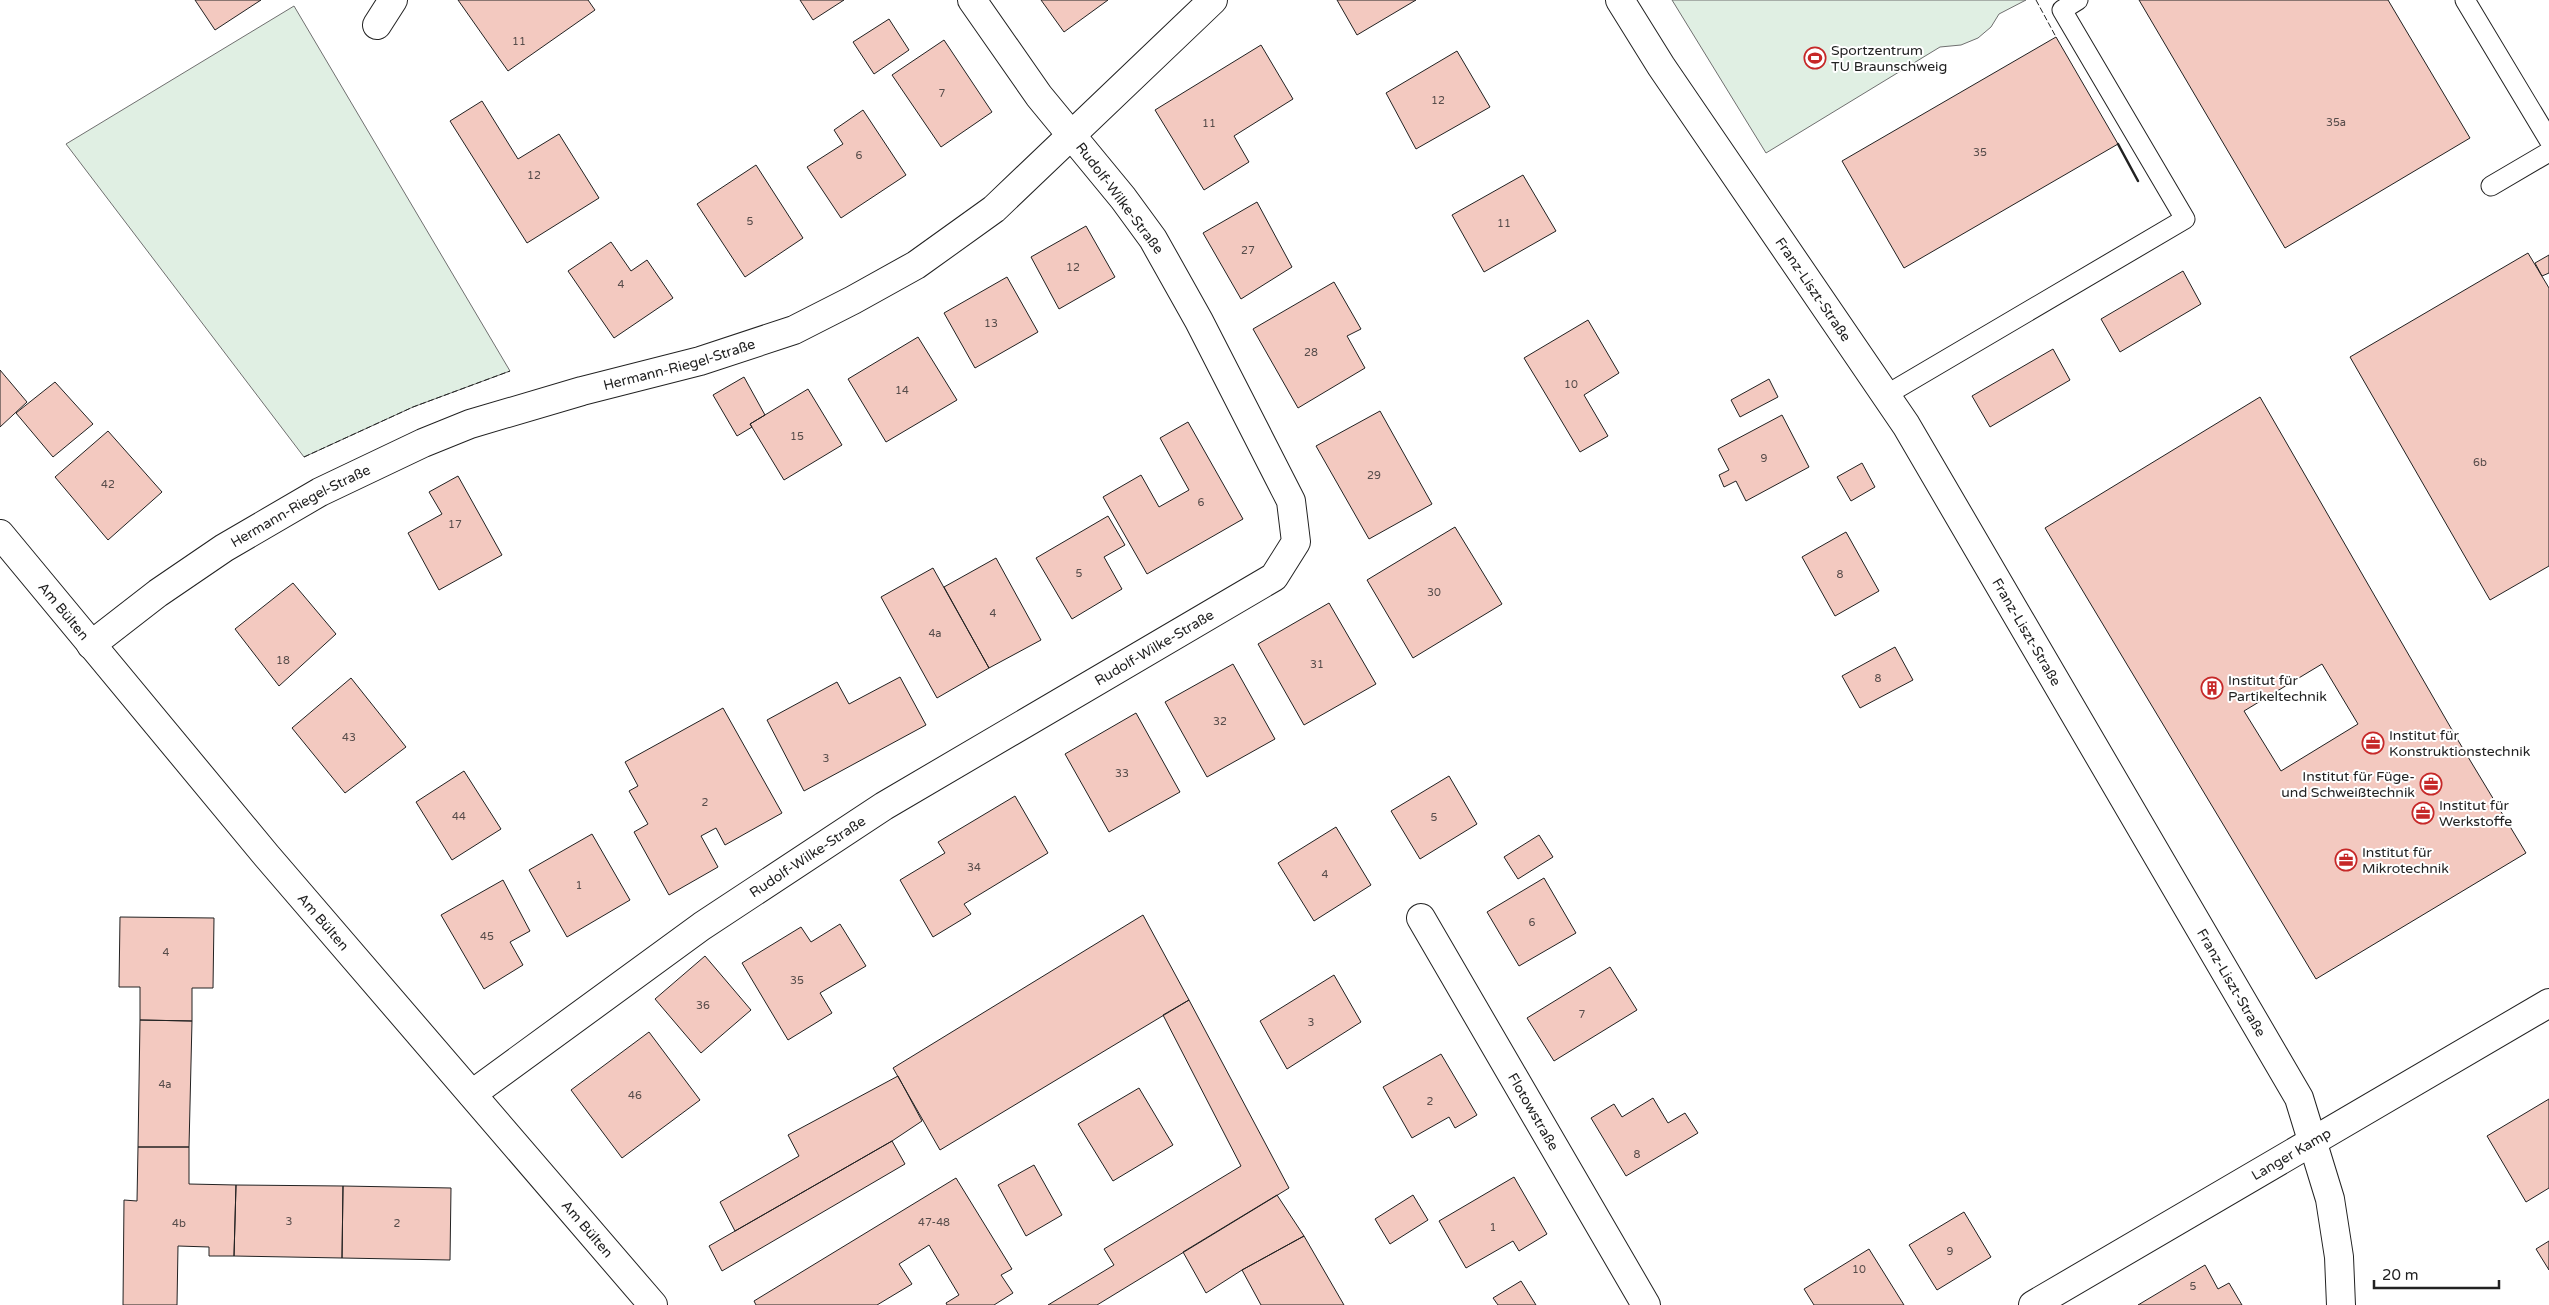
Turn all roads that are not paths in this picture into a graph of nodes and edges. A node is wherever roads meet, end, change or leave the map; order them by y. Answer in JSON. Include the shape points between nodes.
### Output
{"nodes":[{"id":1,"x":393,"y":0,"type":"edge"},
{"id":2,"x":972,"y":0,"type":"edge"},
{"id":3,"x":1213,"y":0,"type":"edge"},
{"id":4,"x":1620,"y":0,"type":"edge"},
{"id":5,"x":2078,"y":0,"type":"edge"},
{"id":6,"x":2465,"y":0,"type":"edge"},
{"id":7,"x":377,"y":25,"type":"dead end"},
{"id":8,"x":2547,"y":133,"type":"edge"},
{"id":9,"x":1072,"y":134,"type":"junction"},
{"id":10,"x":2549,"y":152,"type":"edge"},
{"id":11,"x":2491,"y":186,"type":"dead end"},
{"id":12,"x":1886,"y":395,"type":"junction"},
{"id":13,"x":0,"y":534,"type":"edge"},
{"id":14,"x":91,"y":645,"type":"junction"},
{"id":15,"x":1421,"y":918,"type":"dead end"},
{"id":16,"x":2549,"y":1003,"type":"edge"},
{"id":17,"x":472,"y":1094,"type":"junction"},
{"id":18,"x":2313,"y":1141,"type":"junction"},
{"id":19,"x":653,"y":1305,"type":"edge"},
{"id":20,"x":1646,"y":1305,"type":"edge"},
{"id":21,"x":2033,"y":1305,"type":"edge"},
{"id":22,"x":2341,"y":1305,"type":"edge"}],
"edges":[{"from":1,"to":7,"type":"street"},
{"from":2,"to":9,"type":"street","name":"Rudolf-Wilke-Straße","via":[[1038,96]]},
{"from":3,"to":9,"type":"street","name":"Hermann-Riegel-Straße"},
{"from":4,"to":12,"type":"street","name":"Franz-Liszt-Straße","via":[[1661,66]]},
{"from":5,"to":12,"type":"lane","via":[[2062,10],[2185,219]]},
{"from":6,"to":8,"type":"lane"},
{"from":9,"to":14,"type":"street","name":"Hermann-Riegel-Straße","via":[[994,209],[916,265],[853,300],[794,330],[700,361],[480,421],[423,443],[320,492],[224,548],[158,593]]},
{"from":9,"to":17,"type":"street","name":"Rudolf-Wilke-Straße","via":[[1153,239],[1199,320],[1291,501],[1296,542],[1274,577],[884,806],[702,926]]},
{"from":10,"to":11,"type":"lane"},
{"from":12,"to":18,"type":"street","name":"Franz-Liszt-Straße","via":[[2299,1098]]},
{"from":13,"to":14,"type":"street","name":"Am Bülten"},
{"from":14,"to":17,"type":"street","name":"Am Bülten"},
{"from":15,"to":20,"type":"street","name":"Flotowstraße"},
{"from":16,"to":18,"type":"street","name":"Langer Kamp"},
{"from":17,"to":19,"type":"street","name":"Am Bülten"},
{"from":18,"to":21,"type":"street","name":"Langer Kamp"},
{"from":18,"to":22,"type":"street","name":"Franz-Liszt-Straße","via":[[2330,1200],[2339,1257]]}]}
